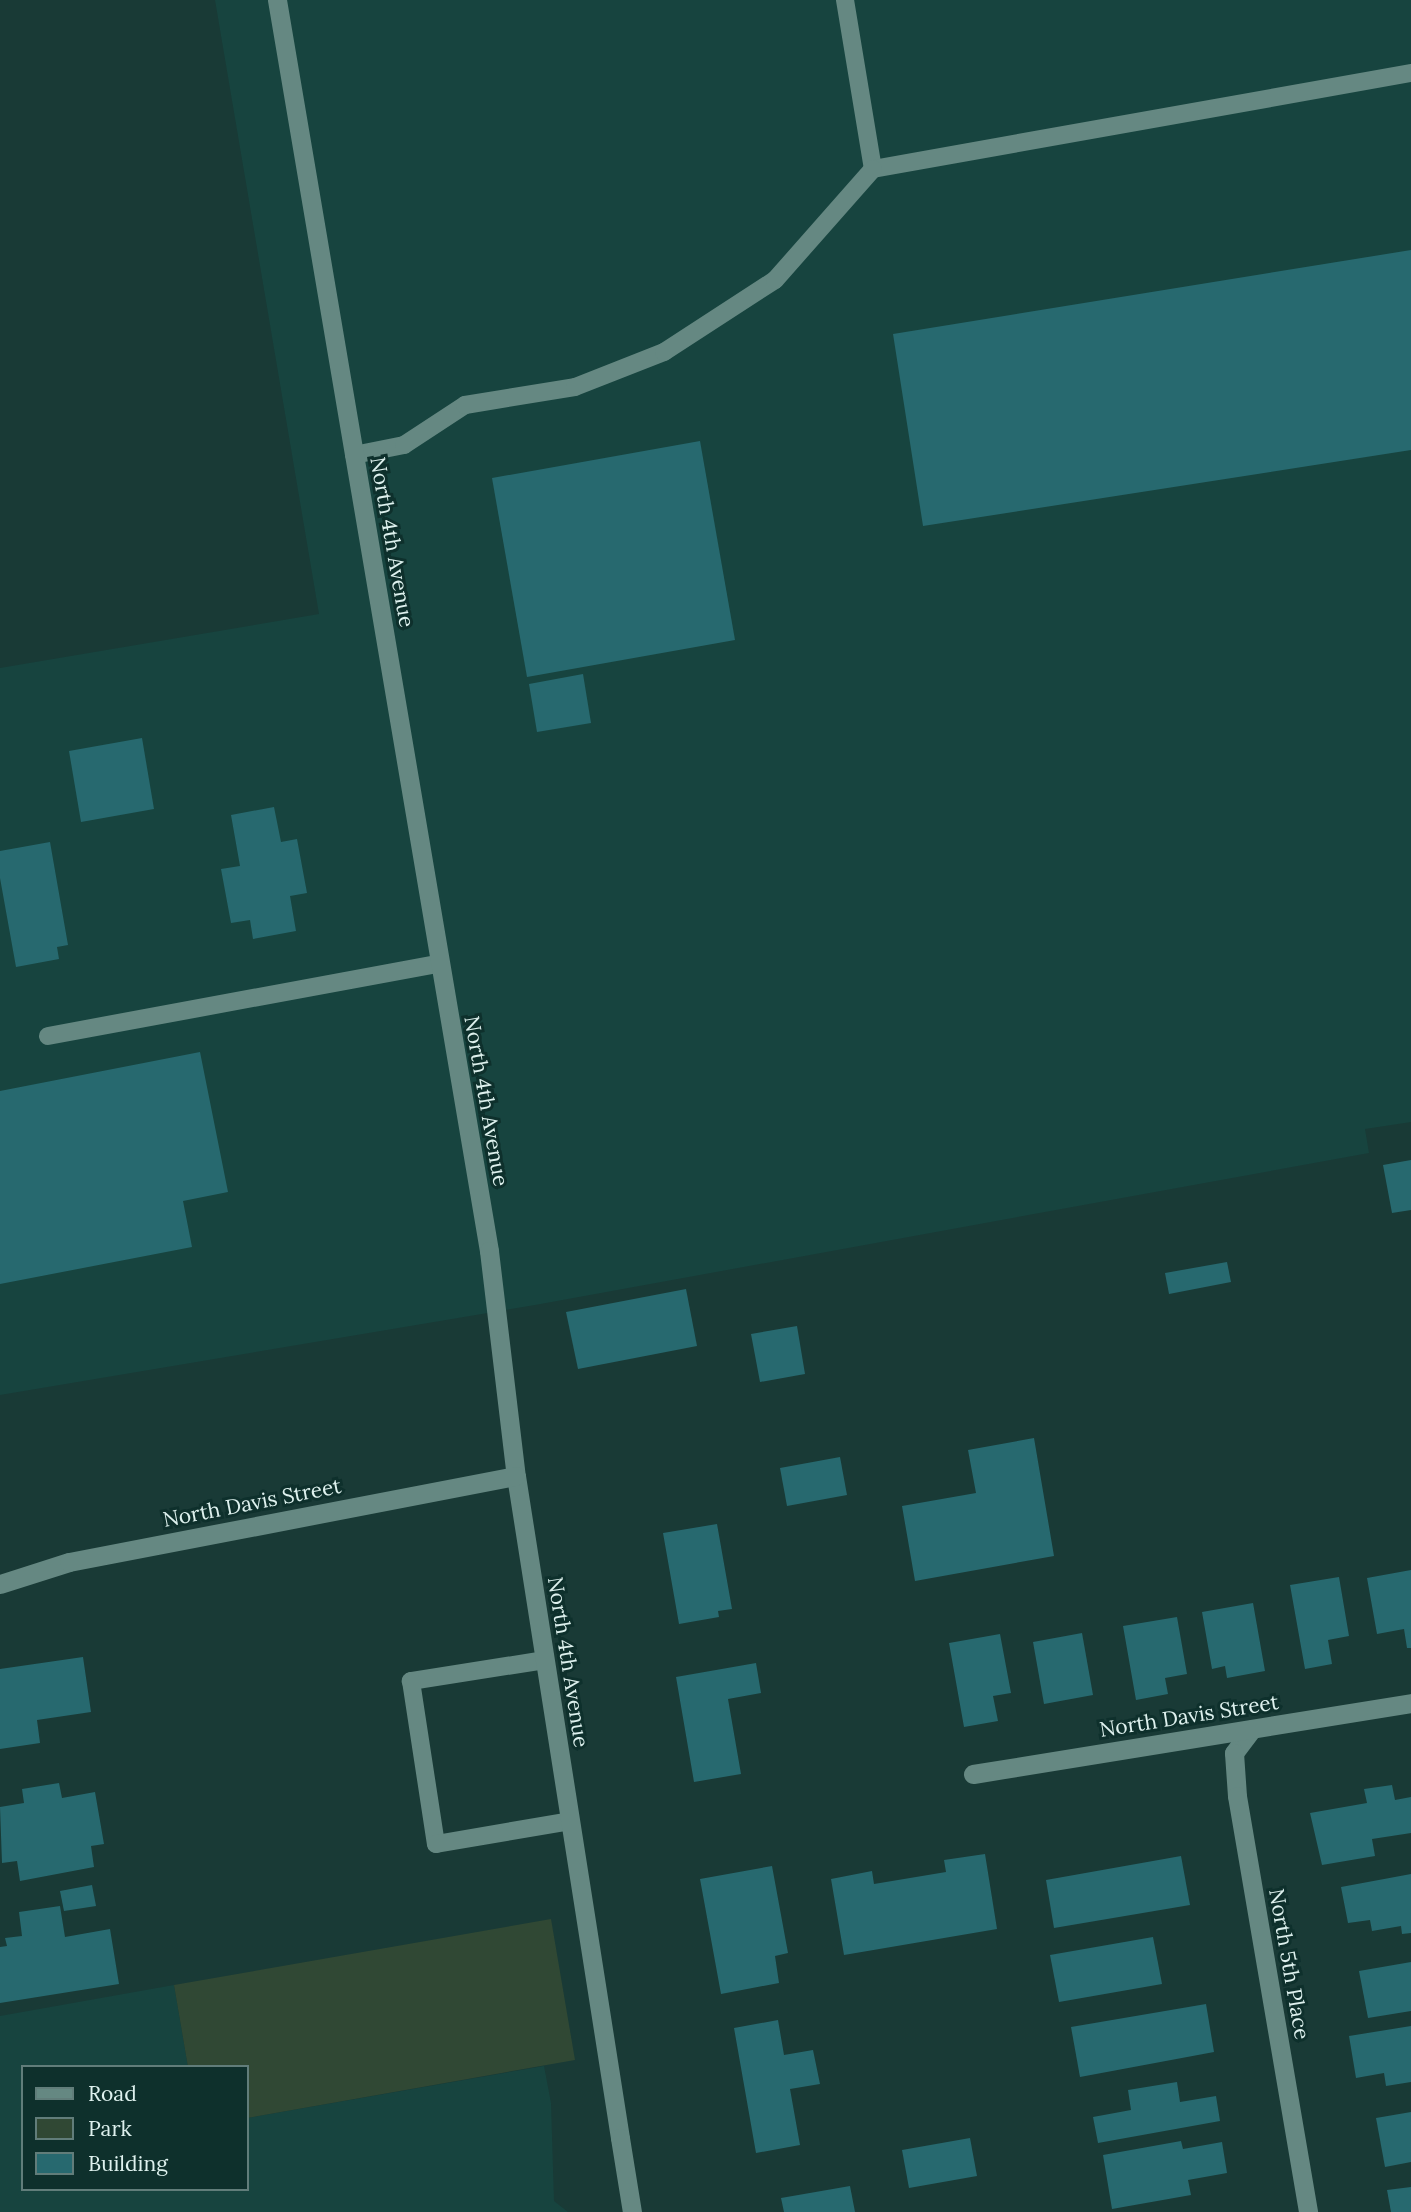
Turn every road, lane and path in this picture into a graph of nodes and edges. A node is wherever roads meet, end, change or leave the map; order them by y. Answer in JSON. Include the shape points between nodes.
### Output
{"nodes":[{"id":1,"x":277,"y":0,"type":"edge"},
{"id":2,"x":845,"y":0,"type":"edge"},
{"id":3,"x":1411,"y":73,"type":"edge"},
{"id":4,"x":873,"y":169,"type":"junction"},
{"id":5,"x":354,"y":455,"type":"junction"},
{"id":6,"x":440,"y":962,"type":"junction"},
{"id":7,"x":48,"y":1036,"type":"dead end"},
{"id":8,"x":516,"y":1476,"type":"junction"},
{"id":9,"x":0,"y":1584,"type":"edge"},
{"id":10,"x":545,"y":1660,"type":"junction"},
{"id":11,"x":1411,"y":1703,"type":"edge"},
{"id":12,"x":1252,"y":1729,"type":"junction"},
{"id":13,"x":973,"y":1774,"type":"dead end"},
{"id":14,"x":570,"y":1821,"type":"junction"},
{"id":15,"x":632,"y":2212,"type":"edge"},
{"id":16,"x":1308,"y":2212,"type":"edge"}],
"edges":[{"from":1,"to":5,"type":"street","name":"North 4th Avenue"},
{"from":2,"to":4,"type":"lane"},
{"from":3,"to":4,"type":"lane"},
{"from":4,"to":5,"type":"lane","via":[[775,280],[664,352],[575,387],[465,405],[404,445]]},
{"from":5,"to":6,"type":"street","name":"North 4th Avenue"},
{"from":6,"to":7,"type":"lane"},
{"from":6,"to":8,"type":"street","name":"North 4th Avenue","via":[[489,1251]]},
{"from":8,"to":9,"type":"street","name":"North Davis Street","via":[[69,1562]]},
{"from":8,"to":10,"type":"street","name":"North 4th Avenue"},
{"from":10,"to":14,"type":"street","name":"North 4th Avenue"},
{"from":10,"to":14,"type":"lane","via":[[411,1681],[436,1844]]},
{"from":11,"to":12,"type":"street","name":"North Davis Street"},
{"from":12,"to":13,"type":"street","name":"North Davis Street"},
{"from":12,"to":16,"type":"street","name":"North 5th Place","via":[[1234,1753],[1237,1796]]},
{"from":14,"to":15,"type":"street","name":"North 4th Avenue"}]}
